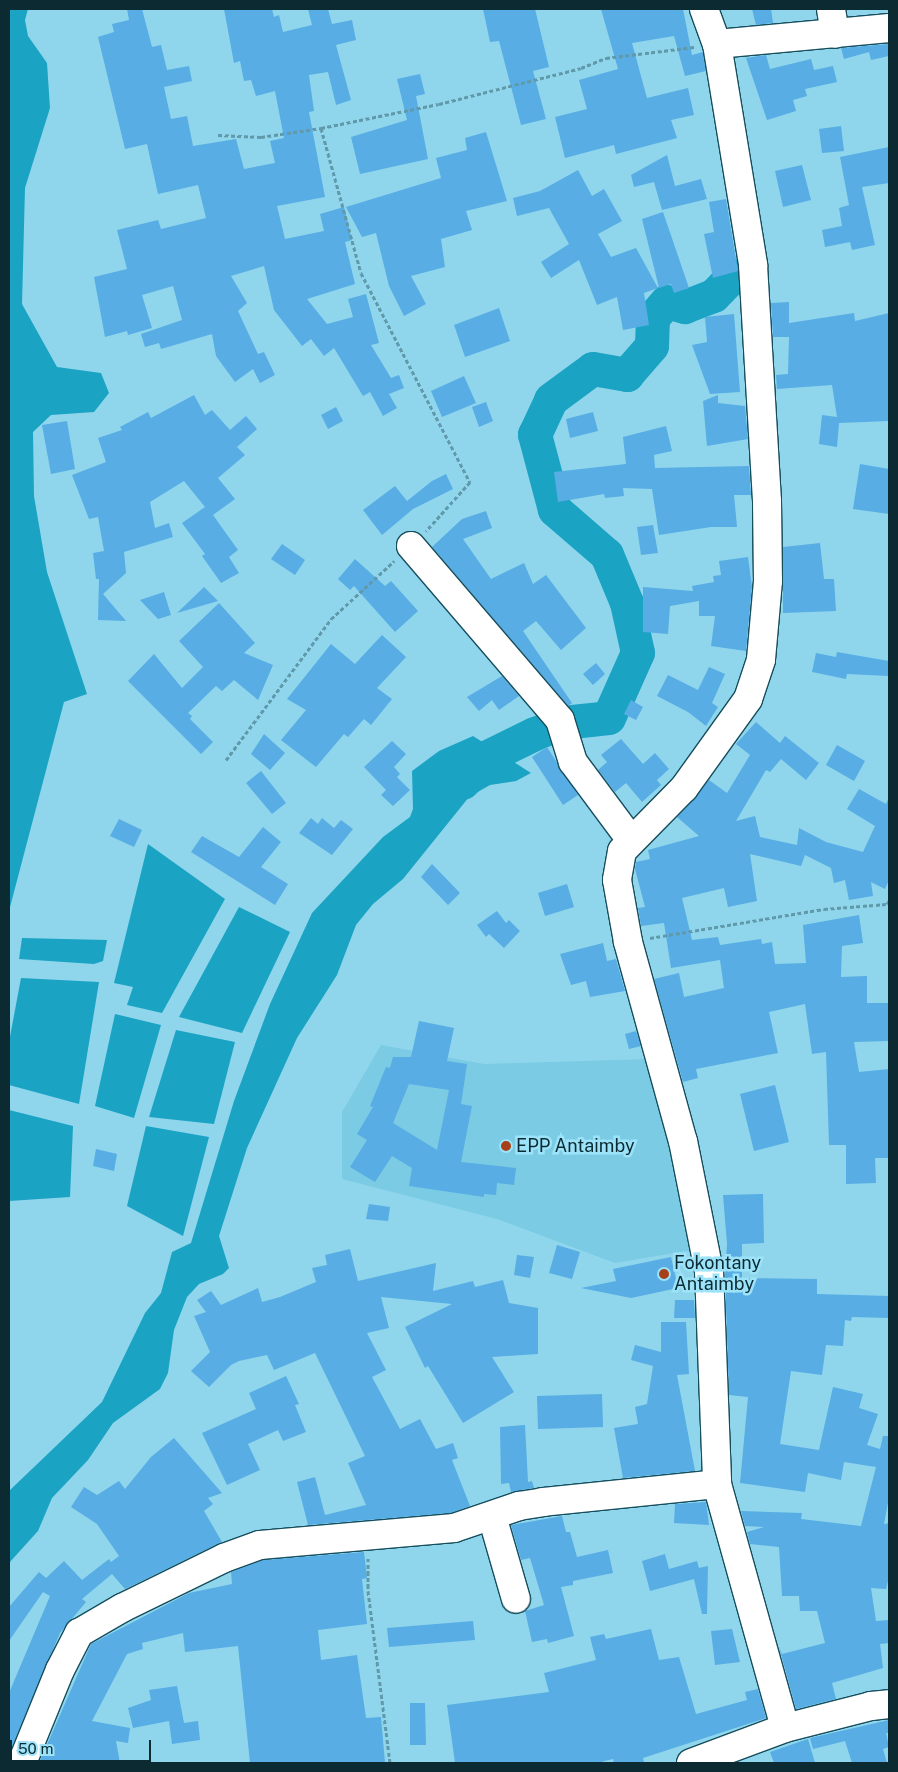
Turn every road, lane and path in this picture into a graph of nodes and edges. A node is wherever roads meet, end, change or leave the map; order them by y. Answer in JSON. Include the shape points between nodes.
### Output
{"nodes":[{"id":1,"x":704,"y":9,"type":"edge"},
{"id":2,"x":833,"y":22,"type":"edge"},
{"id":3,"x":889,"y":28,"type":"edge"},
{"id":4,"x":717,"y":44,"type":"junction"},
{"id":5,"x":322,"y":128,"type":"junction"},
{"id":6,"x":218,"y":135,"type":"dead end"},
{"id":7,"x":411,"y":546,"type":"junction"},
{"id":8,"x":226,"y":760,"type":"dead end"},
{"id":9,"x":631,"y":840,"type":"junction"},
{"id":10,"x":889,"y":901,"type":"edge"},
{"id":11,"x":628,"y":942,"type":"junction"},
{"id":12,"x":717,"y":1484,"type":"junction"},
{"id":13,"x":492,"y":1516,"type":"junction"},
{"id":14,"x":368,"y":1537,"type":"junction"},
{"id":15,"x":516,"y":1599,"type":"dead end"},
{"id":16,"x":889,"y":1704,"type":"edge"},
{"id":17,"x":785,"y":1728,"type":"junction"},
{"id":18,"x":22,"y":1763,"type":"edge"},
{"id":19,"x":390,"y":1763,"type":"edge"},
{"id":20,"x":690,"y":1763,"type":"edge"}],
"edges":[{"from":1,"to":4,"type":"street"},
{"from":2,"to":3,"type":"street"},
{"from":2,"to":4,"type":"street"},
{"from":4,"to":5,"type":"path","via":[[606,58],[581,68],[439,104]]},
{"from":4,"to":9,"type":"street","via":[[753,259],[767,501],[768,581],[761,660],[748,699],[684,788]]},
{"from":5,"to":6,"type":"path","via":[[261,137]]},
{"from":5,"to":7,"type":"path","via":[[361,273],[470,482],[450,508]]},
{"from":7,"to":8,"type":"path","via":[[331,619]]},
{"from":7,"to":9,"type":"street","via":[[561,723],[573,762]]},
{"from":9,"to":11,"type":"street","via":[[622,851],[617,880]]},
{"from":10,"to":11,"type":"path","via":[[887,904],[824,909]]},
{"from":11,"to":12,"type":"street","via":[[684,1141],[709,1271]]},
{"from":12,"to":13,"type":"street","via":[[543,1502]]},
{"from":12,"to":17,"type":"street"},
{"from":13,"to":14,"type":"street","via":[[454,1528]]},
{"from":13,"to":15,"type":"street"},
{"from":14,"to":18,"type":"street","via":[[250,1548],[122,1608],[79,1634],[60,1670]]},
{"from":14,"to":19,"type":"path","via":[[368,1591]]},
{"from":16,"to":17,"type":"street"},
{"from":17,"to":20,"type":"street"}]}
